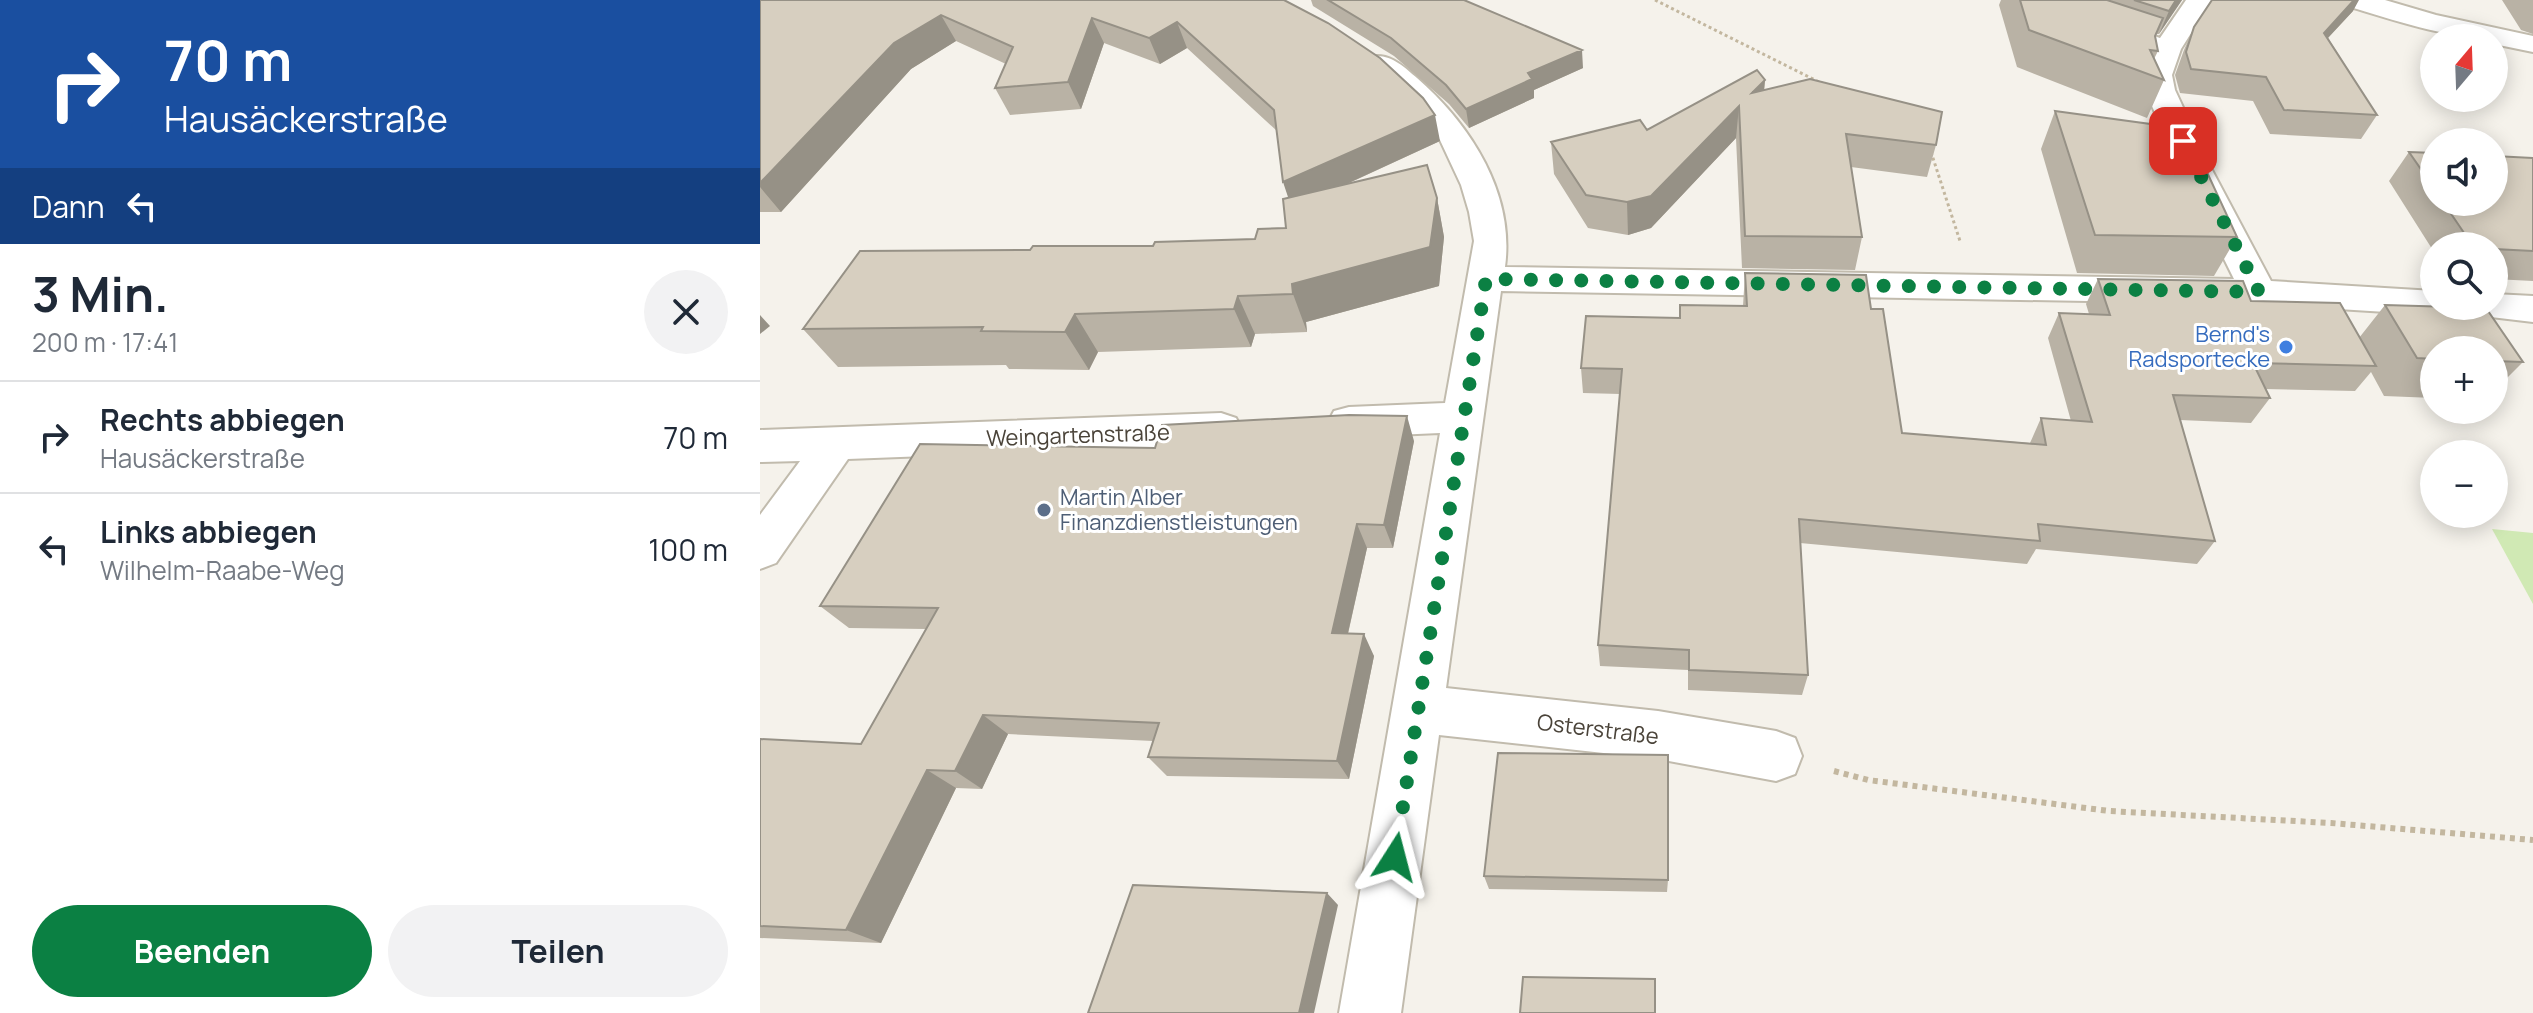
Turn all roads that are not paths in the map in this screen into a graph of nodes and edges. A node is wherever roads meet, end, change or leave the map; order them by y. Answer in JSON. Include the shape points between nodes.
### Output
{"nodes":[{"id":1,"x":2019,"y":0,"type":"edge"},
{"id":2,"x":2199,"y":0,"type":"edge"},
{"id":3,"x":2356,"y":0,"type":"edge"},
{"id":4,"x":1349,"y":42,"type":"edge"},
{"id":5,"x":2533,"y":44,"type":"edge"},
{"id":6,"x":2167,"y":49,"type":"junction"},
{"id":7,"x":1486,"y":279,"type":"junction"},
{"id":8,"x":2259,"y":292,"type":"junction"},
{"id":9,"x":2420,"y":302,"type":"edge"},
{"id":10,"x":2508,"y":307,"type":"edge"},
{"id":11,"x":2533,"y":309,"type":"edge"},
{"id":12,"x":1463,"y":417,"type":"junction"},
{"id":13,"x":1305,"y":424,"type":"edge"},
{"id":14,"x":1258,"y":427,"type":"edge"},
{"id":15,"x":836,"y":444,"type":"junction"},
{"id":16,"x":760,"y":446,"type":"edge"},
{"id":17,"x":760,"y":550,"type":"edge"},
{"id":18,"x":1418,"y":709,"type":"junction"},
{"id":19,"x":1776,"y":756,"type":"road end"},
{"id":20,"x":1370,"y":1013,"type":"edge"}],
"edges":[{"from":1,"to":6,"type":"street"},
{"from":2,"to":6,"type":"street"},
{"from":3,"to":5,"type":"street"},
{"from":4,"to":7,"type":"street","via":[[1409,86],[1456,135],[1487,211],[1491,241]]},
{"from":6,"to":8,"type":"street","via":[[2157,75],[2160,90]]},
{"from":7,"to":8,"type":"street"},
{"from":7,"to":12,"type":"street"},
{"from":8,"to":9,"type":"street"},
{"from":10,"to":11,"type":"street"},
{"from":12,"to":13,"type":"street"},
{"from":12,"to":18,"type":"street"},
{"from":14,"to":15,"type":"street","name":"Weingartenstraße"},
{"from":15,"to":16,"type":"street","name":"Weingartenstraße"},
{"from":15,"to":17,"type":"street"},
{"from":18,"to":19,"type":"street","name":"Osterstraße","via":[[1658,735]]},
{"from":18,"to":20,"type":"street"}]}
